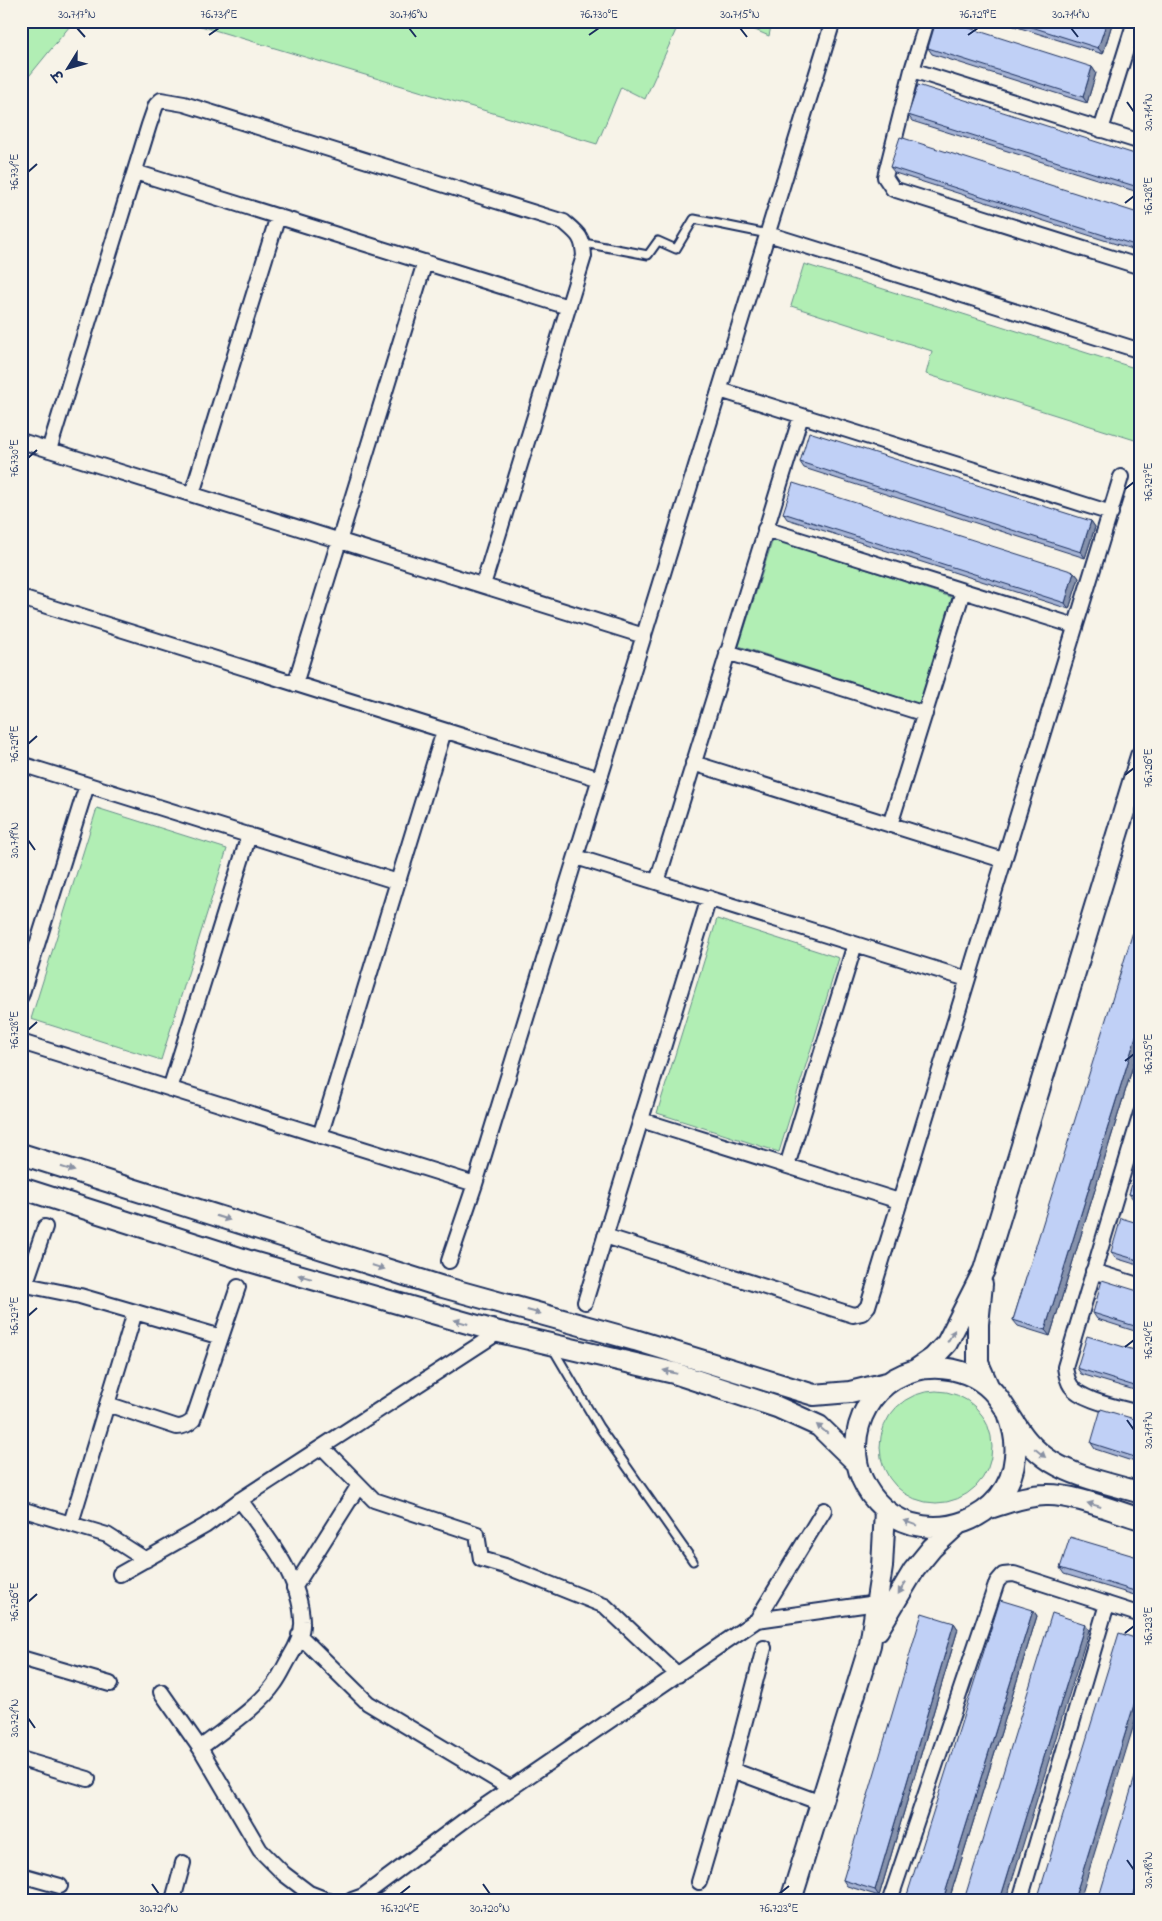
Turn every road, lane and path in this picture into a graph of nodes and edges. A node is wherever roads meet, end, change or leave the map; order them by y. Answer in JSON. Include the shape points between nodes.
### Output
{"nodes":[{"id":1,"x":833,"y":21,"type":"edge"},
{"id":2,"x":927,"y":21,"type":"edge"},
{"id":3,"x":1135,"y":21,"type":"edge"},
{"id":4,"x":912,"y":70,"type":"junction"},
{"id":5,"x":1101,"y":130,"type":"junction"},
{"id":6,"x":1141,"y":142,"type":"edge"},
{"id":7,"x":135,"y":172,"type":"junction"},
{"id":8,"x":278,"y":216,"type":"junction"},
{"id":9,"x":768,"y":234,"type":"junction"},
{"id":10,"x":584,"y":243,"type":"junction"},
{"id":11,"x":425,"y":262,"type":"junction"},
{"id":12,"x":1141,"y":267,"type":"edge"},
{"id":13,"x":568,"y":307,"type":"junction"},
{"id":14,"x":1141,"y":351,"type":"edge"},
{"id":15,"x":720,"y":390,"type":"junction"},
{"id":16,"x":801,"y":416,"type":"junction"},
{"id":17,"x":21,"y":441,"type":"edge"},
{"id":18,"x":50,"y":450,"type":"junction"},
{"id":19,"x":1121,"y":477,"type":"dead end"},
{"id":20,"x":192,"y":494,"type":"junction"},
{"id":21,"x":1111,"y":512,"type":"junction"},
{"id":22,"x":765,"y":529,"type":"junction"},
{"id":23,"x":339,"y":540,"type":"junction"},
{"id":24,"x":483,"y":585,"type":"junction"},
{"id":25,"x":963,"y":591,"type":"junction"},
{"id":26,"x":21,"y":598,"type":"edge"},
{"id":27,"x":1075,"y":626,"type":"junction"},
{"id":28,"x":644,"y":636,"type":"junction"},
{"id":29,"x":728,"y":652,"type":"junction"},
{"id":30,"x":295,"y":684,"type":"junction"},
{"id":31,"x":925,"y":714,"type":"junction"},
{"id":32,"x":444,"y":731,"type":"junction"},
{"id":33,"x":1141,"y":756,"type":"edge"},
{"id":34,"x":693,"y":763,"type":"junction"},
{"id":35,"x":21,"y":764,"type":"edge"},
{"id":36,"x":600,"y":779,"type":"junction"},
{"id":37,"x":86,"y":785,"type":"junction"},
{"id":38,"x":890,"y":825,"type":"junction"},
{"id":39,"x":249,"y":836,"type":"junction"},
{"id":40,"x":576,"y":857,"type":"junction"},
{"id":41,"x":1003,"y":860,"type":"junction"},
{"id":42,"x":398,"y":882,"type":"junction"},
{"id":43,"x":657,"y":882,"type":"junction"},
{"id":44,"x":709,"y":898,"type":"junction"},
{"id":45,"x":854,"y":944,"type":"junction"},
{"id":46,"x":967,"y":979,"type":"junction"},
{"id":47,"x":21,"y":996,"type":"edge"},
{"id":48,"x":21,"y":1042,"type":"edge"},
{"id":49,"x":170,"y":1089,"type":"junction"},
{"id":50,"x":1141,"y":1113,"type":"edge"},
{"id":51,"x":641,"y":1120,"type":"junction"},
{"id":52,"x":320,"y":1136,"type":"junction"},
{"id":53,"x":1137,"y":1139,"type":"edge"},
{"id":54,"x":21,"y":1154,"type":"edge"},
{"id":55,"x":787,"y":1166,"type":"junction"},
{"id":56,"x":475,"y":1184,"type":"junction"},
{"id":57,"x":21,"y":1188,"type":"edge"},
{"id":58,"x":899,"y":1201,"type":"junction"},
{"id":59,"x":46,"y":1227,"type":"dead end"},
{"id":60,"x":606,"y":1236,"type":"junction"},
{"id":61,"x":448,"y":1262,"type":"dead end"},
{"id":62,"x":984,"y":1270,"type":"junction"},
{"id":63,"x":1093,"y":1271,"type":"junction"},
{"id":64,"x":23,"y":1285,"type":"edge"},
{"id":65,"x":238,"y":1286,"type":"dead end"},
{"id":66,"x":1141,"y":1286,"type":"edge"},
{"id":67,"x":585,"y":1302,"type":"dead end"},
{"id":68,"x":135,"y":1312,"type":"junction"},
{"id":69,"x":499,"y":1332,"type":"junction"},
{"id":70,"x":221,"y":1337,"type":"junction"},
{"id":71,"x":550,"y":1344,"type":"junction"},
{"id":72,"x":917,"y":1369,"type":"junction"},
{"id":73,"x":887,"y":1383,"type":"junction"},
{"id":74,"x":990,"y":1388,"type":"junction"},
{"id":75,"x":107,"y":1404,"type":"junction"},
{"id":76,"x":1141,"y":1414,"type":"edge"},
{"id":77,"x":1009,"y":1416,"type":"junction"},
{"id":78,"x":322,"y":1447,"type":"junction"},
{"id":79,"x":857,"y":1463,"type":"junction"},
{"id":80,"x":359,"y":1485,"type":"junction"},
{"id":81,"x":1141,"y":1493,"type":"edge"},
{"id":82,"x":240,"y":1500,"type":"junction"},
{"id":83,"x":989,"y":1508,"type":"junction"},
{"id":84,"x":21,"y":1509,"type":"edge"},
{"id":85,"x":824,"y":1510,"type":"dead end"},
{"id":86,"x":885,"y":1510,"type":"junction"},
{"id":87,"x":1141,"y":1519,"type":"edge"},
{"id":88,"x":71,"y":1523,"type":"junction"},
{"id":89,"x":957,"y":1525,"type":"junction"},
{"id":90,"x":146,"y":1560,"type":"junction"},
{"id":91,"x":693,"y":1561,"type":"dead end"},
{"id":92,"x":120,"y":1574,"type":"dead end"},
{"id":93,"x":294,"y":1588,"type":"junction"},
{"id":94,"x":877,"y":1603,"type":"junction"},
{"id":95,"x":1107,"y":1604,"type":"junction"},
{"id":96,"x":1141,"y":1615,"type":"edge"},
{"id":97,"x":757,"y":1620,"type":"junction"},
{"id":98,"x":299,"y":1635,"type":"junction"},
{"id":99,"x":870,"y":1646,"type":"junction"},
{"id":100,"x":764,"y":1648,"type":"dead end"},
{"id":101,"x":21,"y":1658,"type":"edge"},
{"id":102,"x":678,"y":1675,"type":"junction"},
{"id":103,"x":110,"y":1684,"type":"dead end"},
{"id":104,"x":161,"y":1692,"type":"dead end"},
{"id":105,"x":200,"y":1748,"type":"junction"},
{"id":106,"x":21,"y":1759,"type":"edge"},
{"id":107,"x":732,"y":1770,"type":"junction"},
{"id":108,"x":88,"y":1779,"type":"dead end"},
{"id":109,"x":510,"y":1788,"type":"junction"},
{"id":110,"x":821,"y":1803,"type":"junction"},
{"id":111,"x":183,"y":1863,"type":"dead end"},
{"id":112,"x":21,"y":1875,"type":"edge"},
{"id":113,"x":699,"y":1882,"type":"dead end"},
{"id":114,"x":60,"y":1886,"type":"dead end"},
{"id":115,"x":173,"y":1900,"type":"edge"},
{"id":116,"x":327,"y":1900,"type":"edge"},
{"id":117,"x":352,"y":1900,"type":"edge"},
{"id":118,"x":791,"y":1900,"type":"edge"},
{"id":119,"x":890,"y":1900,"type":"edge"},
{"id":120,"x":1020,"y":1900,"type":"edge"}],
"edges":[{"from":1,"to":9,"type":"street"},
{"from":2,"to":4,"type":"street"},
{"from":3,"to":5,"type":"street"},
{"from":4,"to":5,"type":"street"},
{"from":4,"to":12,"type":"street","via":[[885,177],[893,189]]},
{"from":5,"to":6,"type":"street"},
{"from":7,"to":8,"type":"street"},
{"from":7,"to":10,"type":"street","via":[[156,105],[162,100],[169,100],[564,222]]},
{"from":7,"to":18,"type":"street"},
{"from":8,"to":11,"type":"street"},
{"from":8,"to":20,"type":"street"},
{"from":9,"to":10,"type":"lane","via":[[694,219],[676,249],[658,241],[648,255]]},
{"from":9,"to":14,"type":"street"},
{"from":9,"to":15,"type":"street"},
{"from":10,"to":13,"type":"street","via":[[584,256]]},
{"from":11,"to":13,"type":"street"},
{"from":11,"to":23,"type":"street"},
{"from":13,"to":24,"type":"street"},
{"from":15,"to":16,"type":"street"},
{"from":15,"to":28,"type":"street"},
{"from":16,"to":21,"type":"street"},
{"from":16,"to":22,"type":"street"},
{"from":17,"to":18,"type":"street"},
{"from":18,"to":20,"type":"street"},
{"from":19,"to":21,"type":"street"},
{"from":20,"to":23,"type":"street"},
{"from":21,"to":27,"type":"street"},
{"from":22,"to":25,"type":"street"},
{"from":22,"to":29,"type":"street"},
{"from":23,"to":24,"type":"street"},
{"from":23,"to":30,"type":"street"},
{"from":24,"to":28,"type":"street"},
{"from":25,"to":27,"type":"street"},
{"from":25,"to":31,"type":"street"},
{"from":26,"to":30,"type":"street"},
{"from":27,"to":41,"type":"street"},
{"from":28,"to":36,"type":"street"},
{"from":29,"to":31,"type":"street"},
{"from":29,"to":34,"type":"street"},
{"from":30,"to":32,"type":"street"},
{"from":31,"to":38,"type":"street"},
{"from":32,"to":36,"type":"street"},
{"from":32,"to":42,"type":"street"},
{"from":33,"to":62,"type":"main road"},
{"from":34,"to":38,"type":"street"},
{"from":34,"to":43,"type":"street"},
{"from":35,"to":37,"type":"street"},
{"from":36,"to":40,"type":"street"},
{"from":37,"to":39,"type":"street"},
{"from":37,"to":47,"type":"street"},
{"from":38,"to":41,"type":"street"},
{"from":39,"to":42,"type":"street"},
{"from":39,"to":49,"type":"street"},
{"from":40,"to":43,"type":"street"},
{"from":40,"to":56,"type":"street"},
{"from":41,"to":46,"type":"street"},
{"from":42,"to":52,"type":"street"},
{"from":43,"to":44,"type":"street"},
{"from":44,"to":45,"type":"street"},
{"from":44,"to":51,"type":"street"},
{"from":45,"to":46,"type":"street"},
{"from":45,"to":55,"type":"street"},
{"from":46,"to":58,"type":"street"},
{"from":48,"to":49,"type":"street"},
{"from":49,"to":52,"type":"street"},
{"from":50,"to":53,"type":"street"},
{"from":51,"to":55,"type":"street"},
{"from":51,"to":60,"type":"street"},
{"from":52,"to":56,"type":"street"},
{"from":53,"to":63,"type":"street"},
{"from":54,"to":73,"type":"main road","one_way":true,"via":[[442,1287],[814,1394],[850,1392]]},
{"from":55,"to":58,"type":"street"},
{"from":56,"to":61,"type":"street"},
{"from":69,"to":57,"type":"main road","one_way":true,"via":[[249,1261]]},
{"from":58,"to":60,"type":"street","via":[[868,1306],[862,1313],[853,1314]]},
{"from":59,"to":64,"type":"street"},
{"from":60,"to":67,"type":"street"},
{"from":72,"to":62,"type":"main road","one_way":true,"via":[[947,1343]]},
{"from":62,"to":74,"type":"main road","via":[[978,1363]]},
{"from":63,"to":66,"type":"street"},
{"from":63,"to":76,"type":"street","via":[[1065,1367],[1066,1377],[1080,1395]]},
{"from":64,"to":68,"type":"street","via":[[80,1296]]},
{"from":65,"to":70,"type":"street"},
{"from":68,"to":70,"type":"street"},
{"from":68,"to":75,"type":"street"},
{"from":69,"to":71,"type":"main road"},
{"from":69,"to":78,"type":"street"},
{"from":70,"to":75,"type":"street","via":[[193,1420],[184,1427]]},
{"from":79,"to":71,"type":"main road","one_way":true,"via":[[819,1426],[777,1407],[674,1373]]},
{"from":71,"to":91,"type":"lane","via":[[599,1427]]},
{"from":72,"to":73,"type":"main road"},
{"from":72,"to":74,"type":"main road","via":[[956,1370]]},
{"from":73,"to":79,"type":"main road","via":[[870,1402],[858,1425]]},
{"from":74,"to":77,"type":"main road"},
{"from":75,"to":88,"type":"street"},
{"from":77,"to":81,"type":"main road","one_way":true,"via":[[1026,1440],[1050,1461],[1062,1468]]},
{"from":77,"to":83,"type":"main road","via":[[1014,1430],[1015,1458],[1007,1486]]},
{"from":78,"to":80,"type":"street"},
{"from":78,"to":82,"type":"street"},
{"from":79,"to":86,"type":"main road","via":[[867,1489]]},
{"from":80,"to":93,"type":"street"},
{"from":80,"to":102,"type":"street","via":[[374,1500],[477,1534],[481,1559],[605,1606]]},
{"from":82,"to":90,"type":"street","via":[[205,1526]]},
{"from":82,"to":93,"type":"street","via":[[278,1552]]},
{"from":87,"to":83,"type":"main road","one_way":true,"via":[[1047,1494]]},
{"from":83,"to":89,"type":"main road"},
{"from":84,"to":88,"type":"street"},
{"from":85,"to":97,"type":"street"},
{"from":89,"to":86,"type":"main road","one_way":true,"via":[[919,1526]]},
{"from":86,"to":94,"type":"main road","via":[[884,1551]]},
{"from":88,"to":90,"type":"street","via":[[107,1535]]},
{"from":89,"to":99,"type":"main road","one_way":true,"via":[[914,1570]]},
{"from":90,"to":92,"type":"street"},
{"from":93,"to":98,"type":"street","via":[[303,1623]]},
{"from":94,"to":97,"type":"street"},
{"from":94,"to":99,"type":"main road"},
{"from":95,"to":96,"type":"street"},
{"from":95,"to":119,"type":"street","via":[[1014,1574],[1003,1575],[997,1582]]},
{"from":95,"to":120,"type":"street"},
{"from":97,"to":102,"type":"street"},
{"from":98,"to":105,"type":"street","via":[[296,1647],[275,1684]]},
{"from":98,"to":109,"type":"street","via":[[368,1703]]},
{"from":99,"to":110,"type":"main road"},
{"from":100,"to":107,"type":"street"},
{"from":101,"to":103,"type":"street"},
{"from":102,"to":109,"type":"street"},
{"from":104,"to":105,"type":"street"},
{"from":105,"to":116,"type":"street","via":[[260,1850],[309,1893]]},
{"from":106,"to":108,"type":"street"},
{"from":107,"to":110,"type":"street"},
{"from":107,"to":113,"type":"street"},
{"from":109,"to":117,"type":"street","via":[[363,1896]]},
{"from":110,"to":118,"type":"main road"},
{"from":111,"to":115,"type":"street"},
{"from":112,"to":114,"type":"street"}]}
